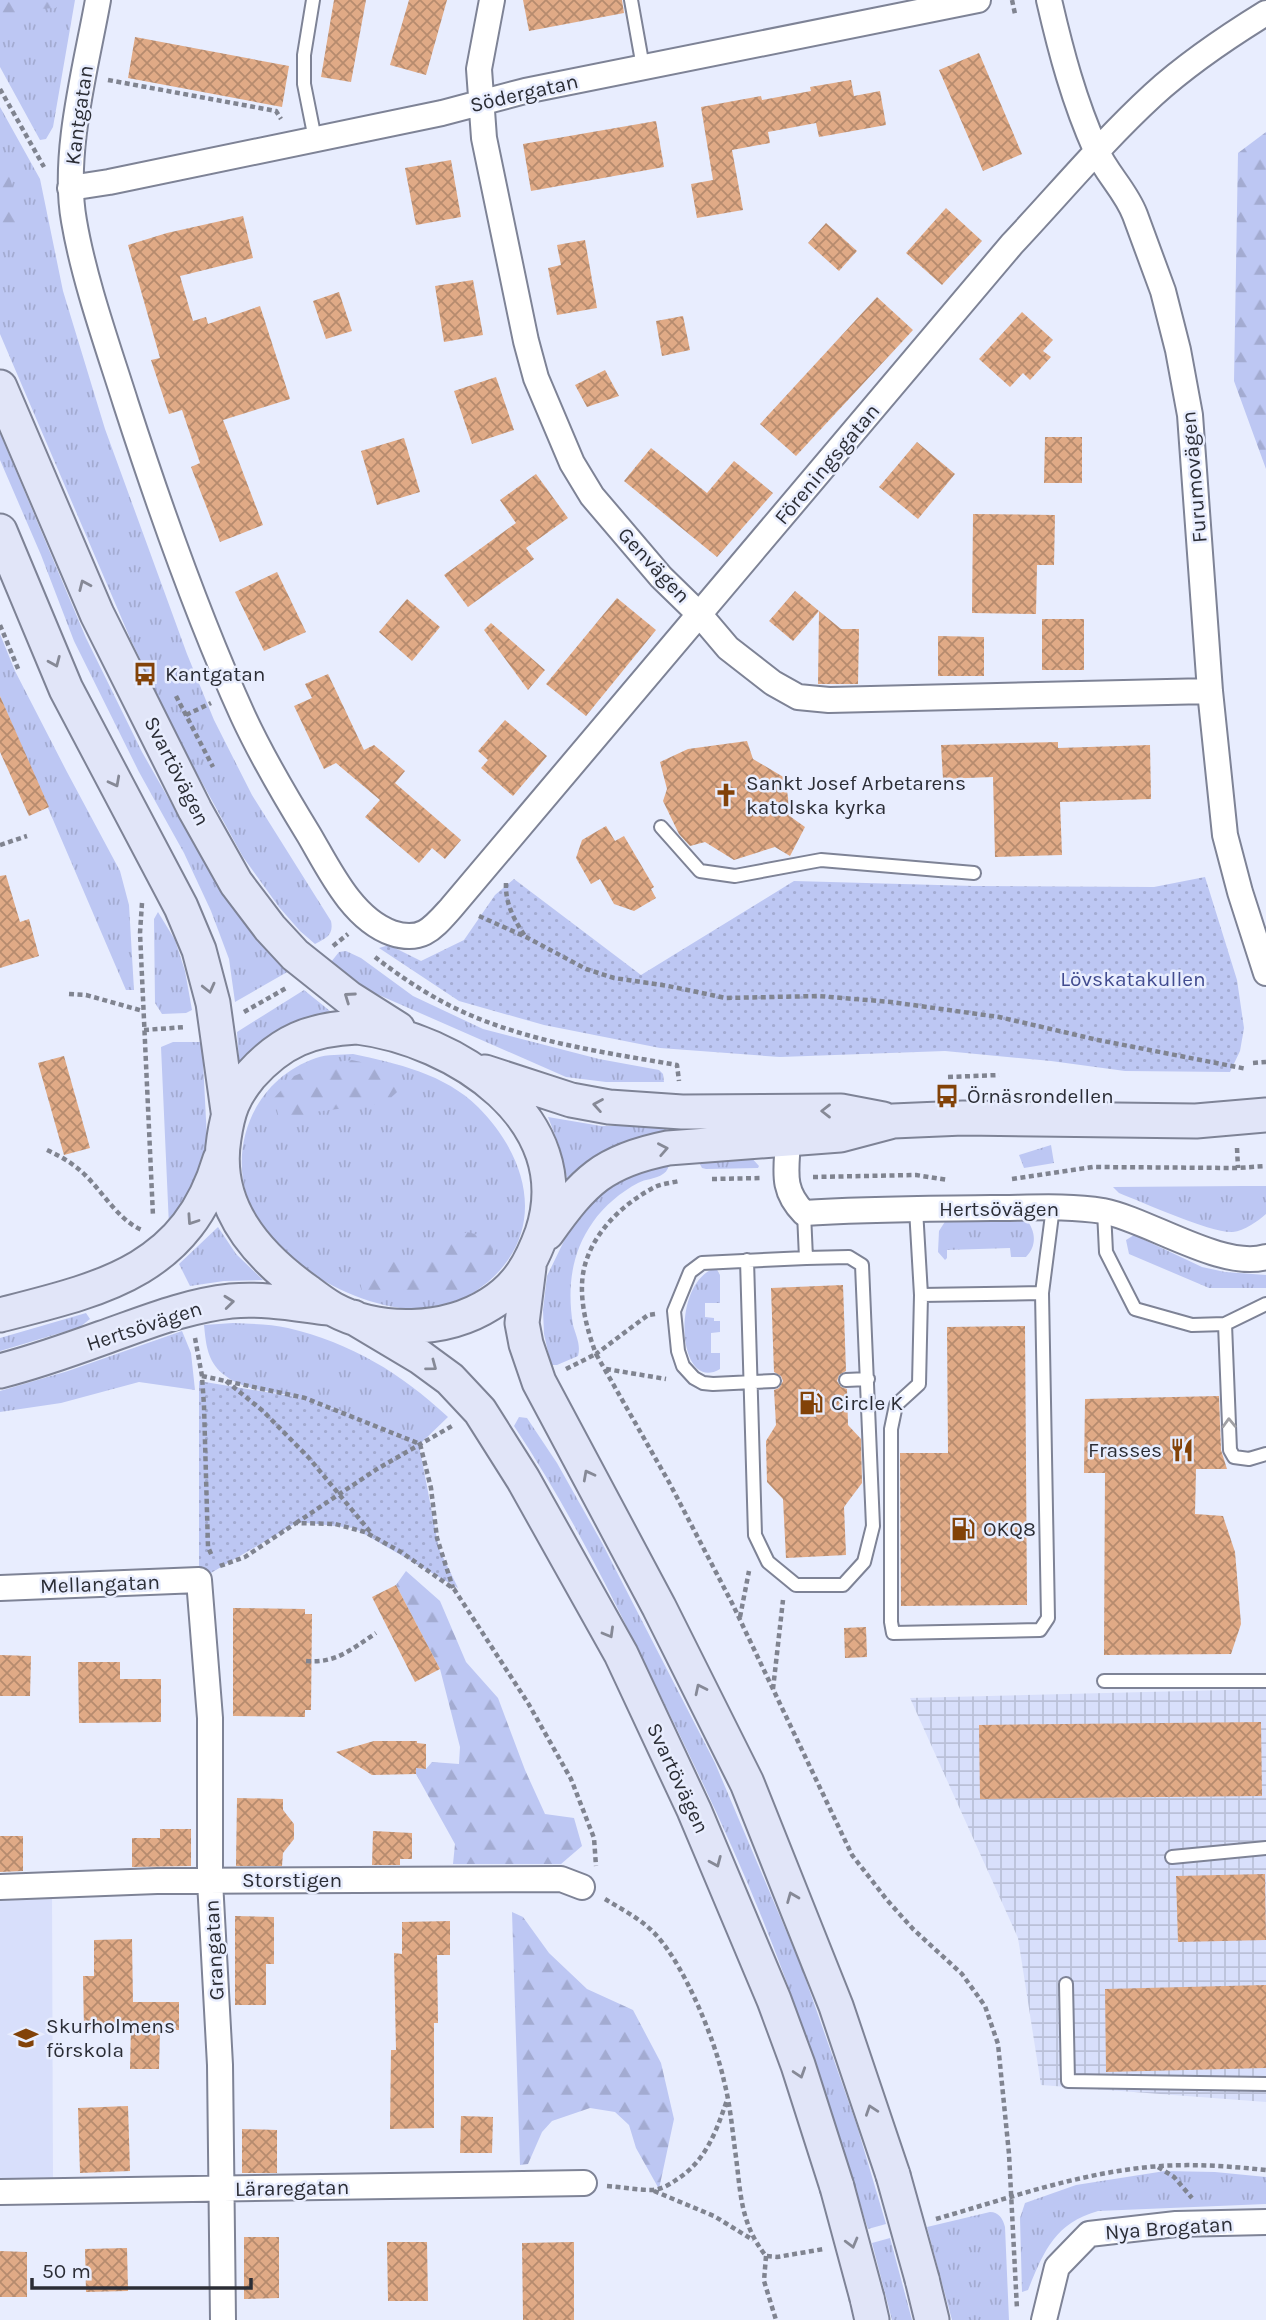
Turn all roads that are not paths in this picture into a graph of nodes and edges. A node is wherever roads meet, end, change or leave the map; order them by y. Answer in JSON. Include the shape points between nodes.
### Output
{"nodes":[{"id":1,"x":98,"y":0,"type":"edge"},
{"id":2,"x":313,"y":0,"type":"edge"},
{"id":3,"x":492,"y":0,"type":"edge"},
{"id":4,"x":631,"y":0,"type":"edge"},
{"id":5,"x":978,"y":0,"type":"edge"},
{"id":6,"x":1049,"y":0,"type":"edge"},
{"id":7,"x":898,"y":8,"type":"edge"},
{"id":8,"x":1266,"y":13,"type":"edge"},
{"id":9,"x":643,"y":67,"type":"junction"},
{"id":10,"x":481,"y":102,"type":"junction"},
{"id":11,"x":315,"y":139,"type":"junction"},
{"id":12,"x":1097,"y":152,"type":"junction"},
{"id":13,"x":70,"y":188,"type":"junction"},
{"id":14,"x":0,"y":387,"type":"edge"},
{"id":15,"x":0,"y":531,"type":"edge"},
{"id":16,"x":700,"y":615,"type":"junction"},
{"id":17,"x":1210,"y":691,"type":"junction"},
{"id":18,"x":661,"y":827,"type":"dead end"},
{"id":19,"x":974,"y":873,"type":"dead end"},
{"id":20,"x":410,"y":936,"type":"joint"},
{"id":21,"x":1266,"y":973,"type":"edge"},
{"id":22,"x":444,"y":1054,"type":"junction"},
{"id":23,"x":228,"y":1111,"type":"junction"},
{"id":24,"x":1266,"y":1115,"type":"edge"},
{"id":25,"x":893,"y":1121,"type":"junction"},
{"id":26,"x":788,"y":1139,"type":"junction"},
{"id":27,"x":220,"y":1159,"type":"junction"},
{"id":28,"x":1053,"y":1208,"type":"junction"},
{"id":29,"x":916,"y":1209,"type":"junction"},
{"id":30,"x":1104,"y":1211,"type":"junction"},
{"id":31,"x":804,"y":1213,"type":"junction"},
{"id":32,"x":533,"y":1257,"type":"junction"},
{"id":33,"x":1266,"y":1257,"type":"edge"},
{"id":34,"x":806,"y":1258,"type":"junction"},
{"id":35,"x":747,"y":1260,"type":"junction"},
{"id":36,"x":1042,"y":1293,"type":"junction"},
{"id":37,"x":922,"y":1295,"type":"junction"},
{"id":38,"x":1266,"y":1304,"type":"edge"},
{"id":39,"x":343,"y":1313,"type":"junction"},
{"id":40,"x":0,"y":1315,"type":"edge"},
{"id":41,"x":1225,"y":1324,"type":"junction"},
{"id":42,"x":0,"y":1371,"type":"edge"},
{"id":43,"x":869,"y":1379,"type":"junction"},
{"id":44,"x":846,"y":1380,"type":"dead end"},
{"id":45,"x":774,"y":1381,"type":"dead end"},
{"id":46,"x":750,"y":1383,"type":"junction"},
{"id":47,"x":1266,"y":1454,"type":"edge"},
{"id":48,"x":199,"y":1580,"type":"joint"},
{"id":49,"x":0,"y":1588,"type":"edge"},
{"id":50,"x":1104,"y":1681,"type":"dead end"},
{"id":51,"x":1266,"y":1681,"type":"edge"},
{"id":52,"x":1266,"y":1847,"type":"edge"},
{"id":53,"x":1172,"y":1857,"type":"dead end"},
{"id":54,"x":210,"y":1881,"type":"junction"},
{"id":55,"x":582,"y":1886,"type":"road end"},
{"id":56,"x":0,"y":1888,"type":"edge"},
{"id":57,"x":1066,"y":1984,"type":"dead end"},
{"id":58,"x":1266,"y":2084,"type":"edge"},
{"id":59,"x":584,"y":2183,"type":"road end"},
{"id":60,"x":223,"y":2190,"type":"junction"},
{"id":61,"x":0,"y":2192,"type":"edge"},
{"id":62,"x":1266,"y":2222,"type":"edge"},
{"id":63,"x":869,"y":2309,"type":"edge"},
{"id":64,"x":223,"y":2320,"type":"edge"},
{"id":65,"x":932,"y":2320,"type":"edge"},
{"id":66,"x":1044,"y":2320,"type":"edge"}],
"edges":[{"from":1,"to":13,"type":"street","name":"Kantgatan","via":[[72,150]]},
{"from":2,"to":11,"type":"lane","via":[[304,84]]},
{"from":3,"to":10,"type":"street","name":"Genvägen","via":[[479,69]]},
{"from":4,"to":9,"type":"lane"},
{"from":5,"to":7,"type":"street","name":"Södergatan"},
{"from":6,"to":12,"type":"street","name":"Furumovägen","via":[[1064,65]]},
{"from":7,"to":9,"type":"street","name":"Södergatan"},
{"from":8,"to":12,"type":"street","name":"Föreningsgatan","via":[[1154,94]]},
{"from":9,"to":10,"type":"street","name":"Södergatan"},
{"from":10,"to":11,"type":"street","name":"Södergatan"},
{"from":10,"to":16,"type":"street","name":"Genvägen","via":[[484,138],[526,341],[558,434],[592,496]]},
{"from":11,"to":13,"type":"street","name":"Södergatan"},
{"from":12,"to":16,"type":"street","name":"Föreningsgatan","via":[[1012,244]]},
{"from":12,"to":17,"type":"street","name":"Furumovägen","via":[[1130,203],[1151,253],[1178,350],[1190,415]]},
{"from":13,"to":20,"type":"street","name":"Kantgatan","via":[[82,258],[145,463],[243,716],[347,896],[379,927]]},
{"from":22,"to":14,"type":"main road","name":"Svartövägen","one_way":true,"via":[[349,998],[310,968],[270,929],[236,883],[97,614]]},
{"from":15,"to":23,"type":"main road","one_way":true,"via":[[66,689],[199,950],[213,1003]]},
{"from":16,"to":17,"type":"street","name":"Genvägen","via":[[728,648],[798,697],[829,701]]},
{"from":16,"to":20,"type":"street","name":"Föreningsgatan","via":[[451,908],[430,931]]},
{"from":17,"to":21,"type":"street","name":"Furumovägen","via":[[1225,835]]},
{"from":18,"to":19,"type":"lane","via":[[700,871],[735,876],[821,860]]},
{"from":22,"to":23,"type":"main road","via":[[372,1029],[313,1032],[263,1062]]},
{"from":25,"to":22,"type":"main road","one_way":true,"via":[[841,1111],[682,1112],[609,1107],[525,1086]]},
{"from":22,"to":32,"type":"main road","via":[[481,1074],[513,1104],[541,1146],[550,1200]]},
{"from":23,"to":27,"type":"main road"},
{"from":24,"to":25,"type":"main road","via":[[1196,1121]]},
{"from":25,"to":26,"type":"main road","via":[[840,1135]]},
{"from":26,"to":31,"type":"street","via":[[787,1188]]},
{"from":32,"to":26,"type":"main road","one_way":true,"via":[[573,1197],[596,1174],[617,1163],[642,1153],[684,1146]]},
{"from":27,"to":39,"type":"main road","via":[[226,1194],[251,1239],[284,1275]]},
{"from":27,"to":40,"type":"main road","one_way":true,"via":[[207,1197],[192,1222],[117,1279]]},
{"from":28,"to":29,"type":"street","name":"Hertsövägen"},
{"from":28,"to":30,"type":"street","name":"Hertsövägen"},
{"from":28,"to":36,"type":"lane"},
{"from":29,"to":31,"type":"street","name":"Hertsövägen"},
{"from":29,"to":37,"type":"lane"},
{"from":30,"to":33,"type":"street","name":"Hertsövägen","via":[[1222,1255]]},
{"from":30,"to":41,"type":"lane","via":[[1106,1252],[1135,1309],[1192,1325]]},
{"from":31,"to":34,"type":"lane"},
{"from":32,"to":39,"type":"main road","via":[[511,1289],[458,1320],[401,1326]]},
{"from":65,"to":32,"type":"main road","one_way":true,"bridge":true,"via":[[892,2175],[836,2006],[747,1783],[539,1382],[522,1323]]},
{"from":34,"to":35,"type":"lane"},
{"from":34,"to":43,"type":"lane","via":[[849,1257],[862,1265]]},
{"from":35,"to":46,"type":"lane"},
{"from":35,"to":46,"type":"lane","via":[[702,1263],[690,1272],[674,1311],[678,1352],[694,1378],[713,1384]]},
{"from":36,"to":37,"type":"lane"},
{"from":36,"to":37,"type":"lane","via":[[1048,1618],[1040,1630],[904,1634],[893,1633],[891,1622],[891,1429],[897,1405],[919,1384]]},
{"from":38,"to":41,"type":"lane"},
{"from":42,"to":39,"type":"main road","name":"Hertsövägen","one_way":true,"via":[[186,1308],[262,1301]]},
{"from":39,"to":63,"type":"main road","name":"Svartövägen","one_way":true,"bridge":true,"via":[[420,1357],[450,1379],[480,1411],[621,1654],[694,1810],[774,2000],[837,2187]]},
{"from":47,"to":41,"type":"lane","one_way":true,"via":[[1249,1459],[1234,1457],[1230,1450]]},
{"from":43,"to":44,"type":"lane"},
{"from":43,"to":46,"type":"lane","via":[[873,1526],[864,1562],[843,1585],[796,1585],[768,1562],[759,1544]]},
{"from":45,"to":46,"type":"lane"},
{"from":48,"to":49,"type":"street","name":"Mellangatan"},
{"from":48,"to":54,"type":"street","name":"Grangatan","via":[[210,1718]]},
{"from":50,"to":51,"type":"lane"},
{"from":52,"to":53,"type":"lane"},
{"from":54,"to":55,"type":"street","name":"Storstigen","via":[[561,1879]]},
{"from":54,"to":56,"type":"street","name":"Storstigen"},
{"from":54,"to":60,"type":"street","name":"Grangatan"},
{"from":57,"to":58,"type":"lane","via":[[1068,2081]]},
{"from":59,"to":60,"type":"street","name":"Läraregatan"},
{"from":60,"to":61,"type":"street","name":"Läraregatan"},
{"from":60,"to":64,"type":"street","name":"Grangatan"},
{"from":62,"to":66,"type":"street","name":"Nya Brogatan","via":[[1176,2224],[1089,2234],[1057,2267]]}]}
